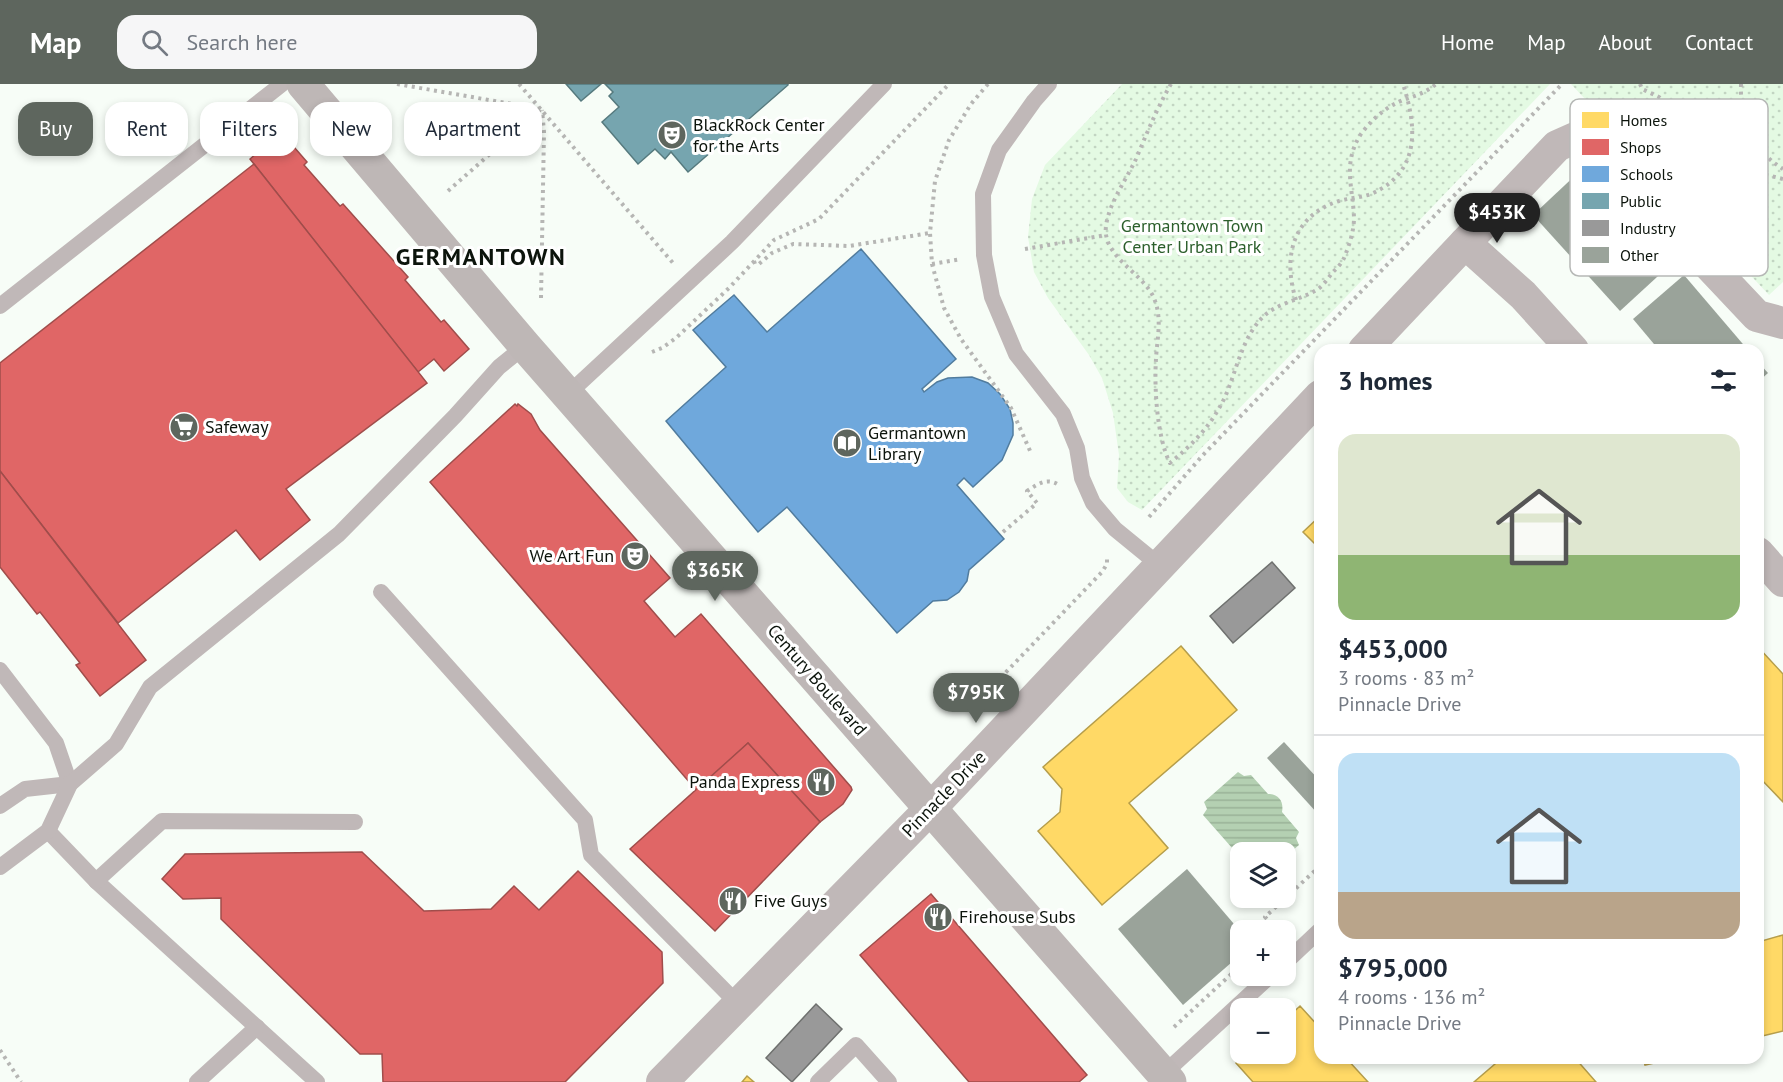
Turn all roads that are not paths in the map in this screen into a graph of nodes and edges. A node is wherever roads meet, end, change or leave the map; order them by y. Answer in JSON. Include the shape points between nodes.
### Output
{"nodes":[{"id":1,"x":282,"y":84,"type":"edge"},
{"id":2,"x":303,"y":84,"type":"edge"},
{"id":3,"x":884,"y":84,"type":"edge"},
{"id":4,"x":1049,"y":84,"type":"edge"},
{"id":5,"x":1570,"y":140,"type":"edge"},
{"id":6,"x":1465,"y":243,"type":"junction"},
{"id":7,"x":1719,"y":276,"type":"edge"},
{"id":8,"x":0,"y":306,"type":"edge"},
{"id":9,"x":1783,"y":323,"type":"edge"},
{"id":10,"x":1370,"y":344,"type":"edge"},
{"id":11,"x":1568,"y":344,"type":"edge"},
{"id":12,"x":525,"y":346,"type":"junction"},
{"id":13,"x":568,"y":394,"type":"junction"},
{"id":14,"x":1314,"y":402,"type":"edge"},
{"id":15,"x":1764,"y":560,"type":"edge"},
{"id":16,"x":1159,"y":565,"type":"junction"},
{"id":17,"x":1783,"y":581,"type":"edge"},
{"id":18,"x":381,"y":592,"type":"dead end"},
{"id":19,"x":0,"y":670,"type":"edge"},
{"id":20,"x":70,"y":784,"type":"junction"},
{"id":21,"x":0,"y":806,"type":"edge"},
{"id":22,"x":930,"y":809,"type":"junction"},
{"id":23,"x":355,"y":822,"type":"dead end"},
{"id":24,"x":48,"y":831,"type":"junction"},
{"id":25,"x":0,"y":867,"type":"edge"},
{"id":26,"x":96,"y":881,"type":"junction"},
{"id":27,"x":1314,"y":936,"type":"edge"},
{"id":28,"x":1296,"y":953,"type":"edge"},
{"id":29,"x":1259,"y":986,"type":"edge"},
{"id":30,"x":738,"y":1004,"type":"junction"},
{"id":31,"x":257,"y":1027,"type":"junction"},
{"id":32,"x":1162,"y":1079,"type":"edge"},
{"id":33,"x":197,"y":1082,"type":"edge"},
{"id":34,"x":317,"y":1082,"type":"edge"},
{"id":35,"x":662,"y":1082,"type":"edge"},
{"id":36,"x":818,"y":1082,"type":"edge"},
{"id":37,"x":889,"y":1082,"type":"edge"}],
"edges":[{"from":1,"to":8,"type":"lane"},
{"from":2,"to":12,"type":"street","name":"Century Boulevard"},
{"from":3,"to":13,"type":"lane","via":[[732,242]]},
{"from":4,"to":16,"type":"lane","via":[[999,150],[983,194],[984,255],[992,297],[1016,354],[1063,414],[1093,503],[1115,529]]},
{"from":5,"to":6,"type":"street","via":[[1557,146]]},
{"from":6,"to":10,"type":"street"},
{"from":6,"to":11,"type":"street","via":[[1523,295]]},
{"from":7,"to":9,"type":"street","via":[[1757,316]]},
{"from":12,"to":13,"type":"street","name":"Century Boulevard"},
{"from":12,"to":20,"type":"lane","via":[[499,367],[339,534],[150,687],[116,744]]},
{"from":13,"to":22,"type":"street","name":"Century Boulevard"},
{"from":14,"to":16,"type":"street","name":"Pinnacle Drive"},
{"from":15,"to":17,"type":"street"},
{"from":16,"to":22,"type":"street","name":"Pinnacle Drive"},
{"from":18,"to":30,"type":"lane","via":[[585,820],[591,855]]},
{"from":19,"to":20,"type":"lane","via":[[56,743]]},
{"from":20,"to":21,"type":"lane","via":[[25,789]]},
{"from":20,"to":24,"type":"lane"},
{"from":22,"to":30,"type":"street","name":"Pinnacle Drive"},
{"from":22,"to":32,"type":"street","name":"Century Boulevard"},
{"from":23,"to":26,"type":"lane","via":[[162,821]]},
{"from":24,"to":25,"type":"lane"},
{"from":24,"to":26,"type":"lane"},
{"from":26,"to":31,"type":"lane"},
{"from":27,"to":28,"type":"lane"},
{"from":29,"to":32,"type":"lane"},
{"from":30,"to":35,"type":"street","name":"Pinnacle Drive"},
{"from":31,"to":33,"type":"lane"},
{"from":31,"to":34,"type":"lane"},
{"from":36,"to":37,"type":"lane","via":[[856,1045]]}]}
